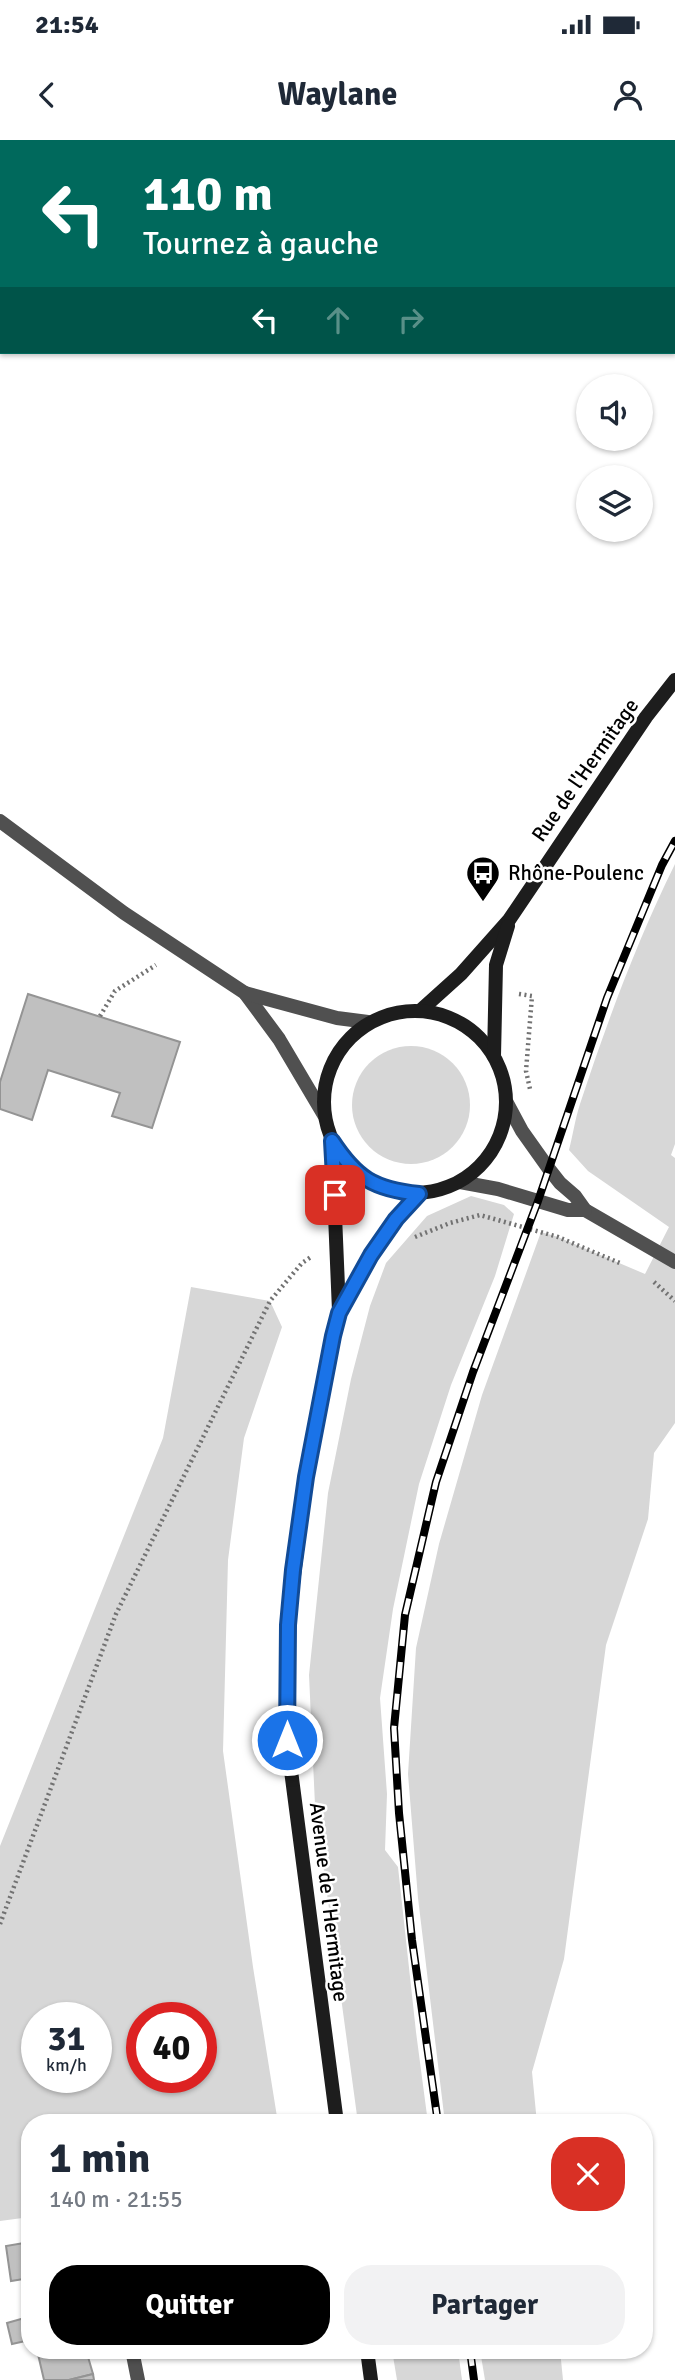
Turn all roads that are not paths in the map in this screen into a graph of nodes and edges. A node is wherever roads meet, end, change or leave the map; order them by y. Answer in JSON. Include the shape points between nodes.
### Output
{"nodes":[{"id":1,"x":675,"y":680,"type":"edge"},
{"id":2,"x":0,"y":821,"type":"edge"},
{"id":3,"x":509,"y":920,"type":"junction"},
{"id":4,"x":245,"y":993,"type":"junction"},
{"id":5,"x":421,"y":1010,"type":"junction"},
{"id":6,"x":368,"y":1022,"type":"junction"},
{"id":7,"x":494,"y":1056,"type":"junction"},
{"id":8,"x":507,"y":1103,"type":"junction"},
{"id":9,"x":324,"y":1115,"type":"junction"},
{"id":10,"x":332,"y":1141,"type":"junction"},
{"id":11,"x":460,"y":1182,"type":"junction"},
{"id":12,"x":419,"y":1194,"type":"junction"},
{"id":13,"x":585,"y":1210,"type":"junction"},
{"id":14,"x":675,"y":1262,"type":"edge"},
{"id":15,"x":339,"y":1313,"type":"junction"},
{"id":16,"x":336,"y":2114,"type":"edge"},
{"id":17,"x":134,"y":2359,"type":"edge"},
{"id":18,"x":368,"y":2359,"type":"edge"},
{"id":19,"x":138,"y":2380,"type":"edge"},
{"id":20,"x":371,"y":2380,"type":"edge"}],
"edges":[{"from":1,"to":3,"type":"street","name":"Rue de l'Hermitage"},
{"from":2,"to":4,"type":"street","via":[[124,913]]},
{"from":3,"to":5,"type":"street","name":"Rue de l'Hermitage"},
{"from":3,"to":7,"type":"street","name":"Rue de l'Hermitage","via":[[496,965]]},
{"from":4,"to":6,"type":"street"},
{"from":4,"to":9,"type":"street","via":[[279,1039]]},
{"from":5,"to":6,"type":"street"},
{"from":5,"to":7,"type":"street","via":[[463,1024]]},
{"from":6,"to":9,"type":"street","via":[[332,1062],[324,1088]]},
{"from":7,"to":8,"type":"street"},
{"from":8,"to":11,"type":"street","via":[[501,1131],[488,1157]]},
{"from":8,"to":13,"type":"street","via":[[549,1169]]},
{"from":9,"to":10,"type":"street"},
{"from":10,"to":12,"type":"street","via":[[367,1181],[392,1191]]},
{"from":10,"to":15,"type":"street","name":"Avenue de l'Hermitage"},
{"from":11,"to":12,"type":"street"},
{"from":11,"to":13,"type":"street","via":[[568,1210]]},
{"from":12,"to":15,"type":"street","name":"Avenue de l'Hermitage","via":[[371,1255]]},
{"from":13,"to":14,"type":"street"},
{"from":15,"to":16,"type":"street","name":"Avenue de l'Hermitage","via":[[306,1477],[293,1570],[287,1727]]},
{"from":17,"to":19,"type":"street"},
{"from":18,"to":20,"type":"street"}]}
